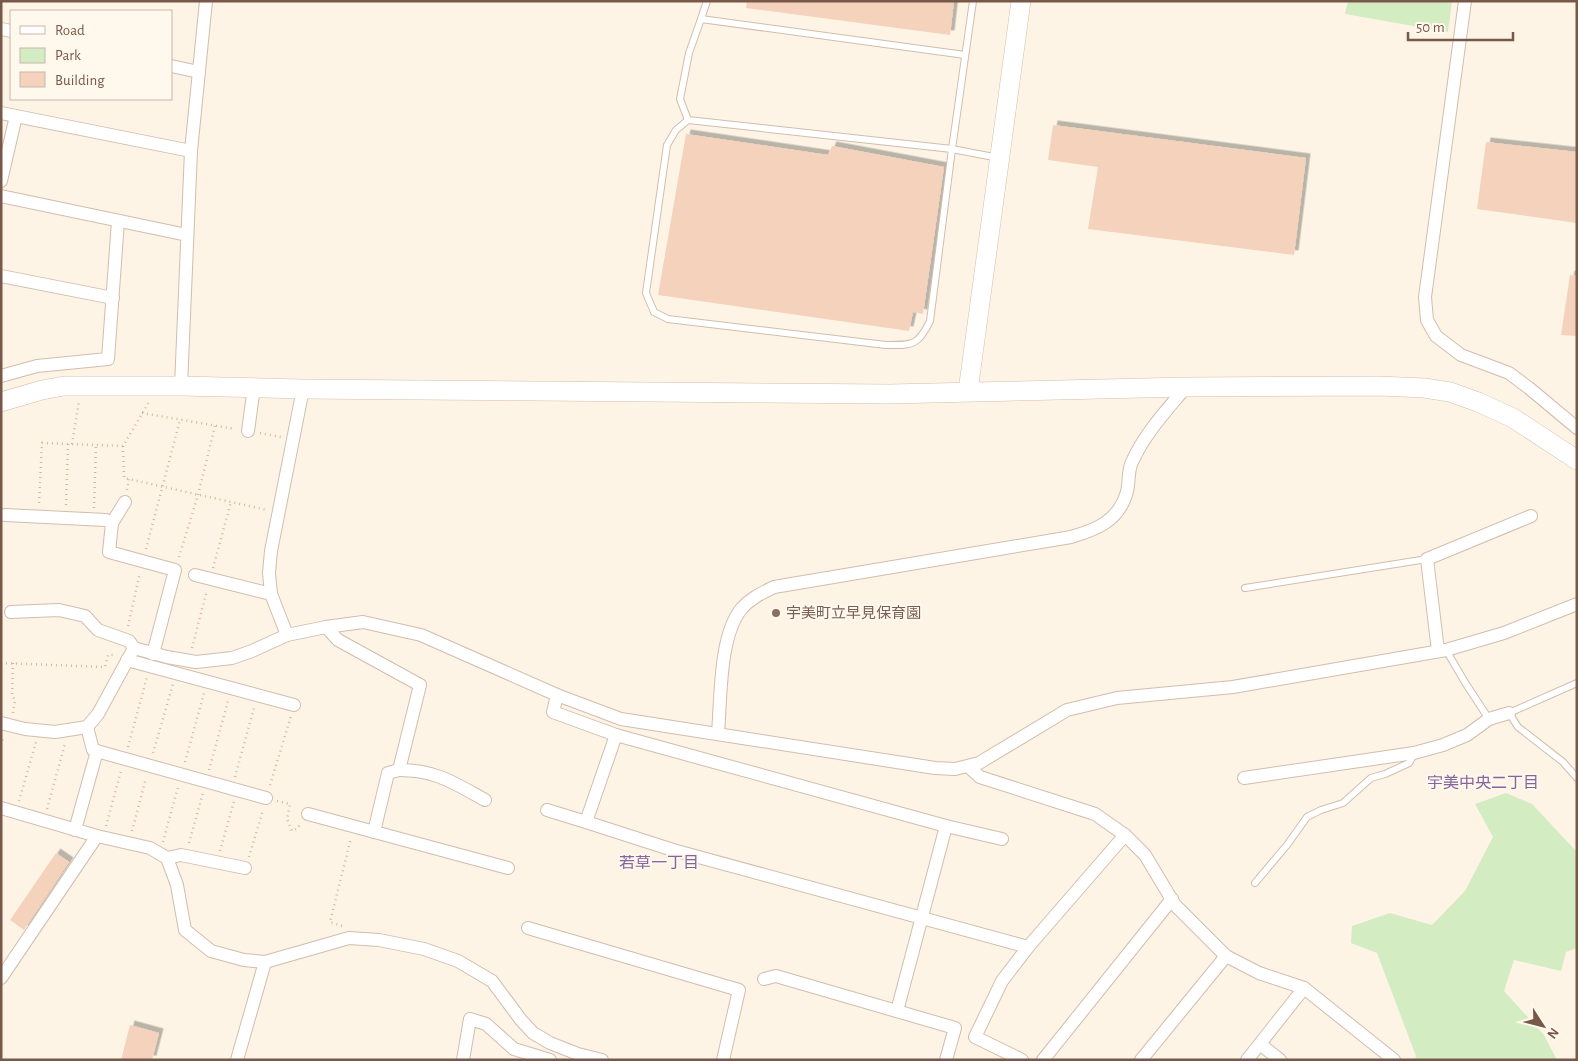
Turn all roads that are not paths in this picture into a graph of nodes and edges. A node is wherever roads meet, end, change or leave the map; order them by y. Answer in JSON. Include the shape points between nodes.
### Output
{"nodes":[{"id":1,"x":206,"y":1,"type":"edge"},
{"id":2,"x":708,"y":1,"type":"edge"},
{"id":3,"x":973,"y":1,"type":"edge"},
{"id":4,"x":1022,"y":1,"type":"edge"},
{"id":5,"x":1465,"y":1,"type":"edge"},
{"id":6,"x":701,"y":19,"type":"junction"},
{"id":7,"x":965,"y":55,"type":"junction"},
{"id":8,"x":172,"y":66,"type":"edge"},
{"id":9,"x":199,"y":72,"type":"junction"},
{"id":10,"x":1,"y":113,"type":"edge"},
{"id":11,"x":16,"y":116,"type":"junction"},
{"id":12,"x":688,"y":120,"type":"junction"},
{"id":13,"x":952,"y":150,"type":"junction"},
{"id":14,"x":191,"y":151,"type":"junction"},
{"id":15,"x":1000,"y":158,"type":"junction"},
{"id":16,"x":1,"y":181,"type":"edge"},
{"id":17,"x":1,"y":196,"type":"edge"},
{"id":18,"x":118,"y":221,"type":"junction"},
{"id":19,"x":187,"y":235,"type":"junction"},
{"id":20,"x":1,"y":276,"type":"edge"},
{"id":21,"x":113,"y":298,"type":"junction"},
{"id":22,"x":1,"y":376,"type":"edge"},
{"id":23,"x":182,"y":386,"type":"junction"},
{"id":24,"x":1186,"y":387,"type":"junction"},
{"id":25,"x":254,"y":388,"type":"junction"},
{"id":26,"x":303,"y":389,"type":"junction"},
{"id":27,"x":968,"y":391,"type":"junction"},
{"id":28,"x":1,"y":402,"type":"edge"},
{"id":29,"x":1577,"y":428,"type":"edge"},
{"id":30,"x":248,"y":431,"type":"road end"},
{"id":31,"x":1577,"y":460,"type":"edge"},
{"id":32,"x":124,"y":502,"type":"dead end"},
{"id":33,"x":5,"y":515,"type":"dead end"},
{"id":34,"x":1531,"y":516,"type":"dead end"},
{"id":35,"x":112,"y":523,"type":"junction"},
{"id":36,"x":1427,"y":559,"type":"junction"},
{"id":37,"x":195,"y":575,"type":"dead end"},
{"id":38,"x":1245,"y":588,"type":"dead end"},
{"id":39,"x":271,"y":594,"type":"junction"},
{"id":40,"x":1577,"y":604,"type":"edge"},
{"id":41,"x":11,"y":612,"type":"dead end"},
{"id":42,"x":326,"y":627,"type":"junction"},
{"id":43,"x":287,"y":635,"type":"junction"},
{"id":44,"x":1442,"y":651,"type":"junction"},
{"id":45,"x":130,"y":652,"type":"junction"},
{"id":46,"x":152,"y":660,"type":"junction"},
{"id":47,"x":1577,"y":683,"type":"edge"},
{"id":48,"x":557,"y":695,"type":"junction"},
{"id":49,"x":294,"y":705,"type":"road end"},
{"id":50,"x":1509,"y":712,"type":"junction"},
{"id":51,"x":1489,"y":719,"type":"junction"},
{"id":52,"x":6,"y":725,"type":"edge"},
{"id":53,"x":87,"y":727,"type":"junction"},
{"id":54,"x":718,"y":733,"type":"junction"},
{"id":55,"x":616,"y":735,"type":"junction"},
{"id":56,"x":97,"y":751,"type":"junction"},
{"id":57,"x":1414,"y":753,"type":"junction"},
{"id":58,"x":969,"y":767,"type":"junction"},
{"id":59,"x":399,"y":770,"type":"junction"},
{"id":60,"x":1244,"y":778,"type":"dead end"},
{"id":61,"x":1577,"y":778,"type":"edge"},
{"id":62,"x":266,"y":798,"type":"road end"},
{"id":63,"x":485,"y":800,"type":"dead end"},
{"id":64,"x":1,"y":808,"type":"edge"},
{"id":65,"x":547,"y":810,"type":"dead end"},
{"id":66,"x":308,"y":814,"type":"road end"},
{"id":67,"x":586,"y":822,"type":"junction"},
{"id":68,"x":946,"y":826,"type":"junction"},
{"id":69,"x":75,"y":830,"type":"junction"},
{"id":70,"x":374,"y":832,"type":"junction"},
{"id":71,"x":1125,"y":835,"type":"junction"},
{"id":72,"x":100,"y":836,"type":"junction"},
{"id":73,"x":1002,"y":839,"type":"dead end"},
{"id":74,"x":163,"y":856,"type":"junction"},
{"id":75,"x":246,"y":868,"type":"road end"},
{"id":76,"x":508,"y":868,"type":"dead end"},
{"id":77,"x":1255,"y":882,"type":"dead end"},
{"id":78,"x":1172,"y":899,"type":"junction"},
{"id":79,"x":921,"y":918,"type":"junction"},
{"id":80,"x":528,"y":928,"type":"dead end"},
{"id":81,"x":1028,"y":947,"type":"junction"},
{"id":82,"x":1226,"y":956,"type":"junction"},
{"id":83,"x":265,"y":962,"type":"junction"},
{"id":84,"x":1,"y":978,"type":"edge"},
{"id":85,"x":764,"y":979,"type":"dead end"},
{"id":86,"x":1304,"y":988,"type":"junction"},
{"id":87,"x":897,"y":1011,"type":"junction"},
{"id":88,"x":1260,"y":1044,"type":"junction"},
{"id":89,"x":578,"y":1054,"type":"junction"},
{"id":90,"x":237,"y":1060,"type":"edge"},
{"id":91,"x":463,"y":1060,"type":"edge"},
{"id":92,"x":550,"y":1060,"type":"edge"},
{"id":93,"x":564,"y":1060,"type":"edge"},
{"id":94,"x":602,"y":1060,"type":"edge"},
{"id":95,"x":723,"y":1060,"type":"edge"},
{"id":96,"x":946,"y":1060,"type":"edge"},
{"id":97,"x":1022,"y":1060,"type":"edge"},
{"id":98,"x":1044,"y":1060,"type":"edge"},
{"id":99,"x":1142,"y":1060,"type":"edge"},
{"id":100,"x":1247,"y":1060,"type":"edge"},
{"id":101,"x":1280,"y":1060,"type":"edge"},
{"id":102,"x":1394,"y":1060,"type":"edge"}],
"edges":[{"from":1,"to":9,"type":"street"},
{"from":2,"to":6,"type":"lane"},
{"from":3,"to":7,"type":"lane"},
{"from":4,"to":15,"type":"street"},
{"from":5,"to":29,"type":"street","via":[[1425,297],[1427,320],[1436,336],[1450,348],[1509,373]]},
{"from":6,"to":7,"type":"lane"},
{"from":6,"to":12,"type":"lane","via":[[689,53],[680,98]]},
{"from":7,"to":13,"type":"lane"},
{"from":8,"to":9,"type":"street"},
{"from":9,"to":14,"type":"street"},
{"from":10,"to":11,"type":"street"},
{"from":11,"to":14,"type":"street"},
{"from":11,"to":16,"type":"street"},
{"from":12,"to":13,"type":"lane"},
{"from":12,"to":13,"type":"lane","via":[[676,130],[667,145],[646,293],[654,312],[668,319],[886,345],[910,345],[922,336],[930,321]]},
{"from":13,"to":15,"type":"lane"},
{"from":14,"to":19,"type":"street"},
{"from":15,"to":27,"type":"street"},
{"from":17,"to":18,"type":"street"},
{"from":18,"to":19,"type":"street"},
{"from":18,"to":21,"type":"street"},
{"from":19,"to":23,"type":"street"},
{"from":20,"to":21,"type":"street"},
{"from":21,"to":22,"type":"street","via":[[108,359],[37,366]]},
{"from":23,"to":25,"type":"street"},
{"from":23,"to":28,"type":"street","via":[[64,386]]},
{"from":24,"to":27,"type":"street"},
{"from":24,"to":31,"type":"street","via":[[1379,386],[1450,392],[1514,418]]},
{"from":24,"to":54,"type":"street","via":[[1146,436],[1131,463],[1126,495],[1115,515],[1096,529],[1071,537],[774,587],[756,596],[742,609],[729,630]]},
{"from":25,"to":26,"type":"street"},
{"from":25,"to":30,"type":"street"},
{"from":26,"to":27,"type":"street","via":[[890,394]]},
{"from":26,"to":39,"type":"street","via":[[271,551]]},
{"from":32,"to":35,"type":"street"},
{"from":33,"to":35,"type":"street","via":[[93,519]]},
{"from":34,"to":36,"type":"street"},
{"from":35,"to":46,"type":"street","via":[[109,552],[175,570]]},
{"from":36,"to":38,"type":"lane"},
{"from":36,"to":44,"type":"street"},
{"from":37,"to":39,"type":"street"},
{"from":39,"to":43,"type":"street"},
{"from":40,"to":44,"type":"street","via":[[1504,634]]},
{"from":41,"to":45,"type":"street","via":[[59,610],[84,616]]},
{"from":42,"to":43,"type":"street"},
{"from":42,"to":48,"type":"street","via":[[363,622],[421,635]]},
{"from":42,"to":59,"type":"street","via":[[338,640],[420,684]]},
{"from":43,"to":46,"type":"street","via":[[232,658],[196,662]]},
{"from":44,"to":51,"type":"lane"},
{"from":44,"to":58,"type":"street","via":[[1233,687],[1117,698],[1067,710]]},
{"from":45,"to":46,"type":"street"},
{"from":45,"to":53,"type":"street","via":[[98,714]]},
{"from":46,"to":49,"type":"street","via":[[176,673]]},
{"from":47,"to":50,"type":"lane"},
{"from":48,"to":54,"type":"street","via":[[621,719]]},
{"from":48,"to":55,"type":"street","via":[[553,712]]},
{"from":50,"to":51,"type":"street"},
{"from":50,"to":61,"type":"lane","via":[[1518,727],[1564,762]]},
{"from":51,"to":57,"type":"street","via":[[1467,735]]},
{"from":52,"to":53,"type":"street","via":[[56,732]]},
{"from":53,"to":56,"type":"street","via":[[92,750]]},
{"from":54,"to":58,"type":"street","via":[[935,768]]},
{"from":55,"to":67,"type":"street"},
{"from":55,"to":68,"type":"street"},
{"from":56,"to":62,"type":"street"},
{"from":56,"to":69,"type":"street"},
{"from":57,"to":60,"type":"street"},
{"from":57,"to":77,"type":"lane","via":[[1409,763],[1371,778],[1343,803],[1307,817]]},
{"from":58,"to":71,"type":"street","via":[[980,777],[1095,814]]},
{"from":59,"to":63,"type":"street","via":[[442,776]]},
{"from":59,"to":70,"type":"street","via":[[388,773]]},
{"from":64,"to":69,"type":"street"},
{"from":65,"to":67,"type":"street"},
{"from":66,"to":70,"type":"street"},
{"from":67,"to":79,"type":"street","via":[[673,850]]},
{"from":68,"to":73,"type":"street"},
{"from":68,"to":79,"type":"street"},
{"from":69,"to":72,"type":"street"},
{"from":70,"to":76,"type":"street"},
{"from":71,"to":78,"type":"street","via":[[1145,855]]},
{"from":71,"to":81,"type":"street"},
{"from":72,"to":74,"type":"street","via":[[150,848]]},
{"from":72,"to":84,"type":"street"},
{"from":74,"to":75,"type":"street","via":[[181,855]]},
{"from":74,"to":83,"type":"street","via":[[177,886],[185,930],[211,951]]},
{"from":78,"to":82,"type":"street"},
{"from":78,"to":98,"type":"street"},
{"from":79,"to":81,"type":"street"},
{"from":79,"to":87,"type":"street"},
{"from":80,"to":95,"type":"street","via":[[739,990]]},
{"from":81,"to":97,"type":"street","via":[[1002,981],[975,1037]]},
{"from":82,"to":86,"type":"street","via":[[1259,973]]},
{"from":82,"to":99,"type":"street"},
{"from":83,"to":89,"type":"street","via":[[353,938],[424,949],[458,961],[492,981],[533,1033]]},
{"from":83,"to":90,"type":"street"},
{"from":85,"to":87,"type":"street","via":[[776,976]]},
{"from":86,"to":88,"type":"street"},
{"from":86,"to":102,"type":"street"},
{"from":87,"to":96,"type":"street","via":[[955,1028]]},
{"from":88,"to":100,"type":"street"},
{"from":88,"to":101,"type":"street"},
{"from":89,"to":93,"type":"street"},
{"from":89,"to":94,"type":"street"},
{"from":91,"to":92,"type":"street","via":[[470,1019],[486,1024],[514,1049]]}]}
